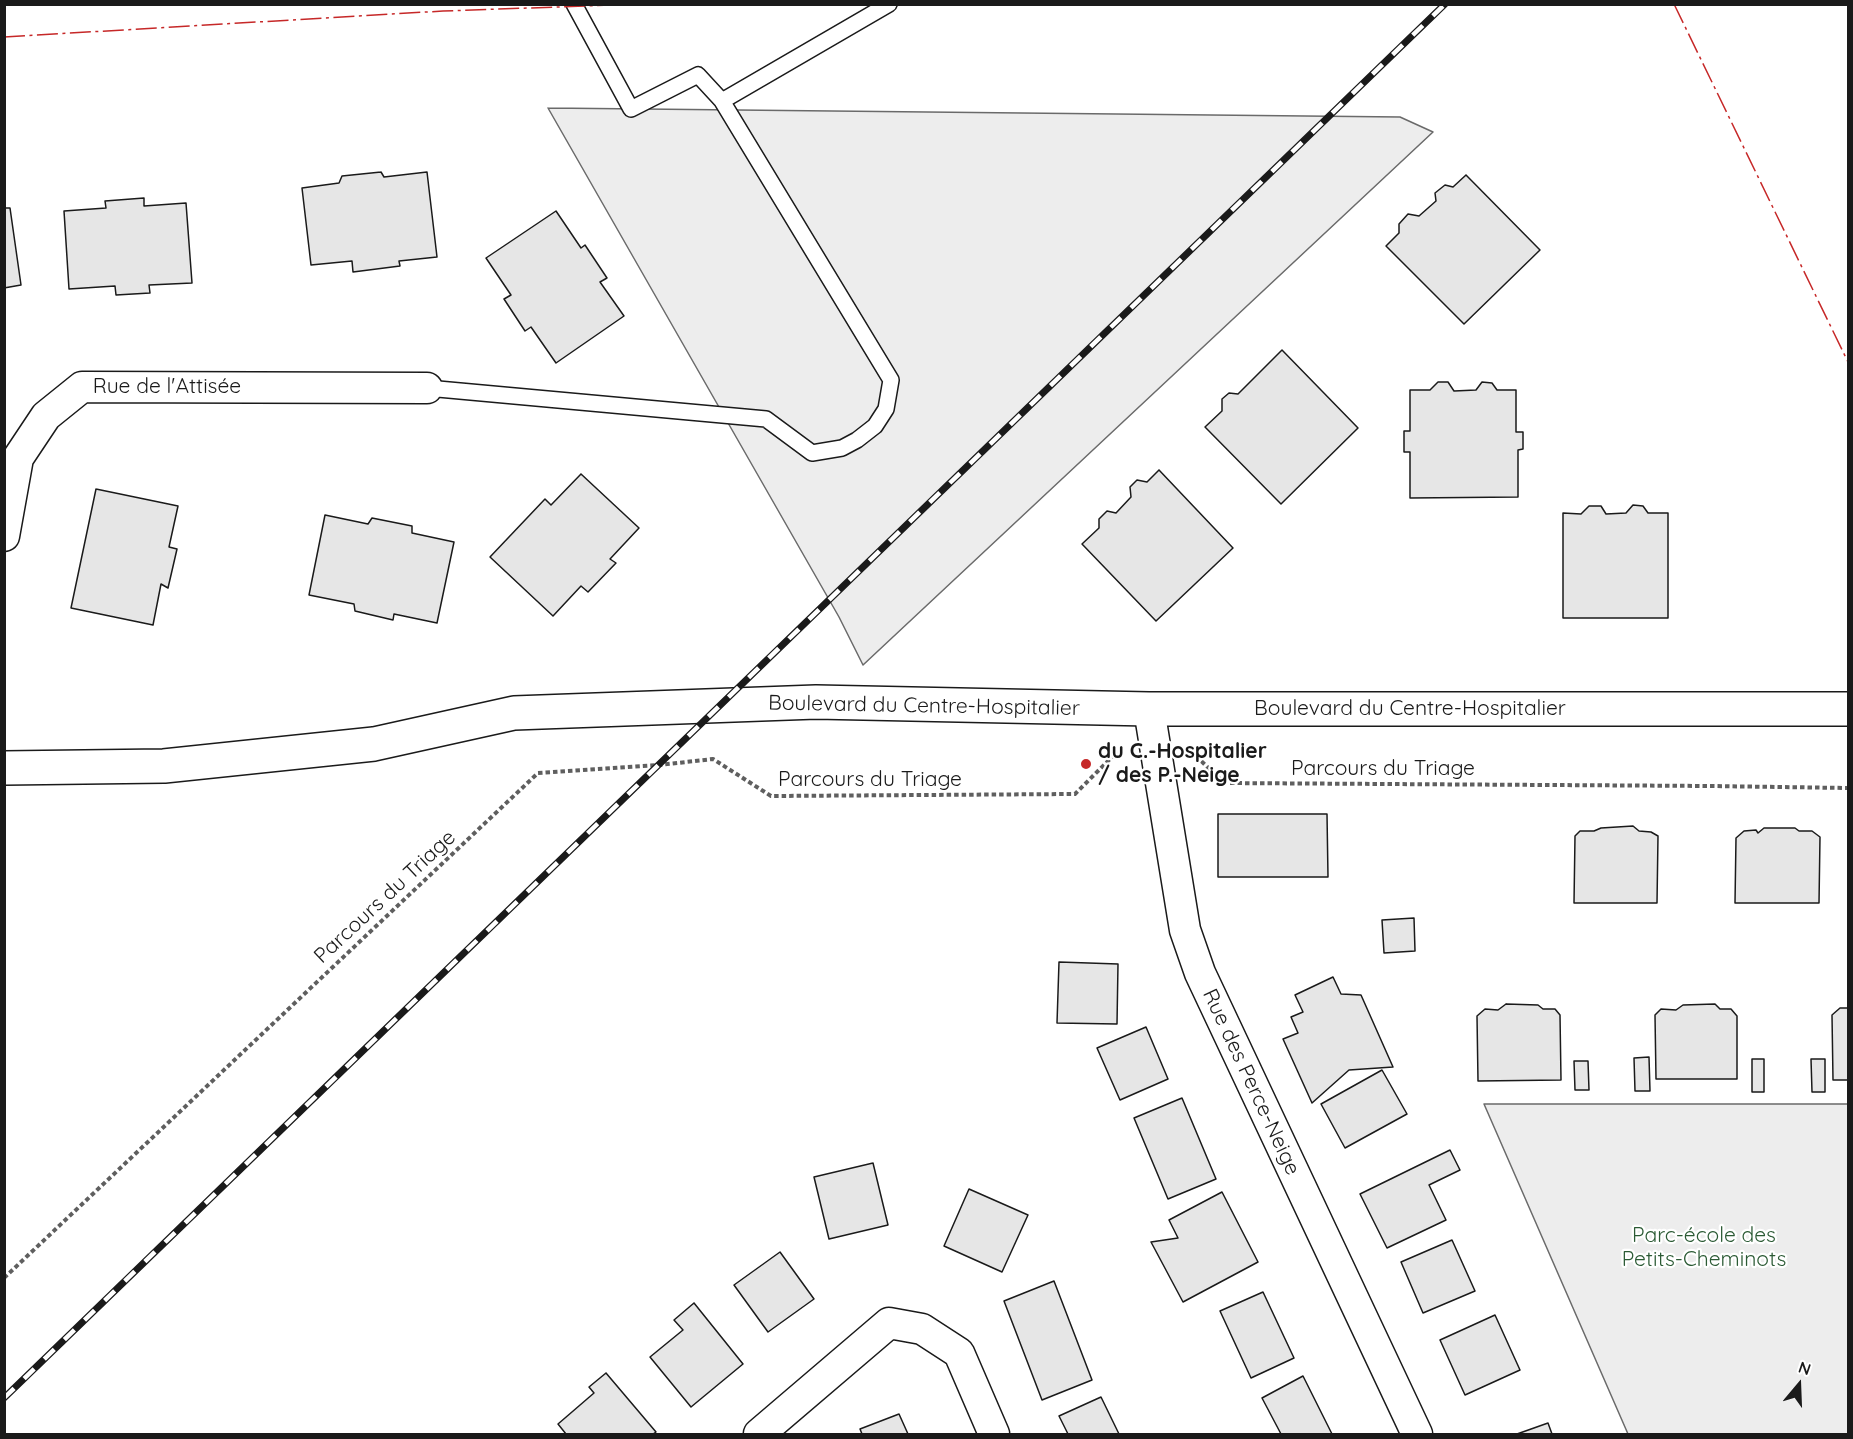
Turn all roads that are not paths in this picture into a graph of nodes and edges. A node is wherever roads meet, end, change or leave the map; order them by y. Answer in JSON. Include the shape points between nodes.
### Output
{"nodes":[{"id":1,"x":574,"y":4,"type":"edge"},
{"id":2,"x":889,"y":4,"type":"edge"},
{"id":3,"x":722,"y":100,"type":"junction"},
{"id":4,"x":427,"y":388,"type":"joint"},
{"id":5,"x":4,"y":536,"type":"edge"},
{"id":6,"x":1848,"y":708,"type":"edge"},
{"id":7,"x":1149,"y":710,"type":"junction"},
{"id":8,"x":4,"y":768,"type":"edge"},
{"id":9,"x":759,"y":1434,"type":"edge"},
{"id":10,"x":994,"y":1434,"type":"edge"},
{"id":11,"x":1417,"y":1434,"type":"edge"}],
"edges":[{"from":1,"to":3,"type":"lane","via":[[631,109],[698,75]]},
{"from":2,"to":3,"type":"lane"},
{"from":3,"to":4,"type":"lane","via":[[891,380],[886,409],[875,426],[842,448],[812,453],[766,419]]},
{"from":4,"to":5,"type":"street","name":"Rue de l'Attisée","via":[[82,387],[46,416],[18,458]]},
{"from":6,"to":7,"type":"street","name":"Boulevard du Centre-Hospitalier"},
{"from":7,"to":8,"type":"street","name":"Boulevard du Centre-Hospitalier","via":[[816,702],[514,713],[374,744],[164,766]]},
{"from":7,"to":11,"type":"street","name":"Rue des Perce-Neige","via":[[1185,930],[1200,973]]},
{"from":9,"to":10,"type":"street","via":[[889,1323],[922,1329],[959,1353]]}]}
